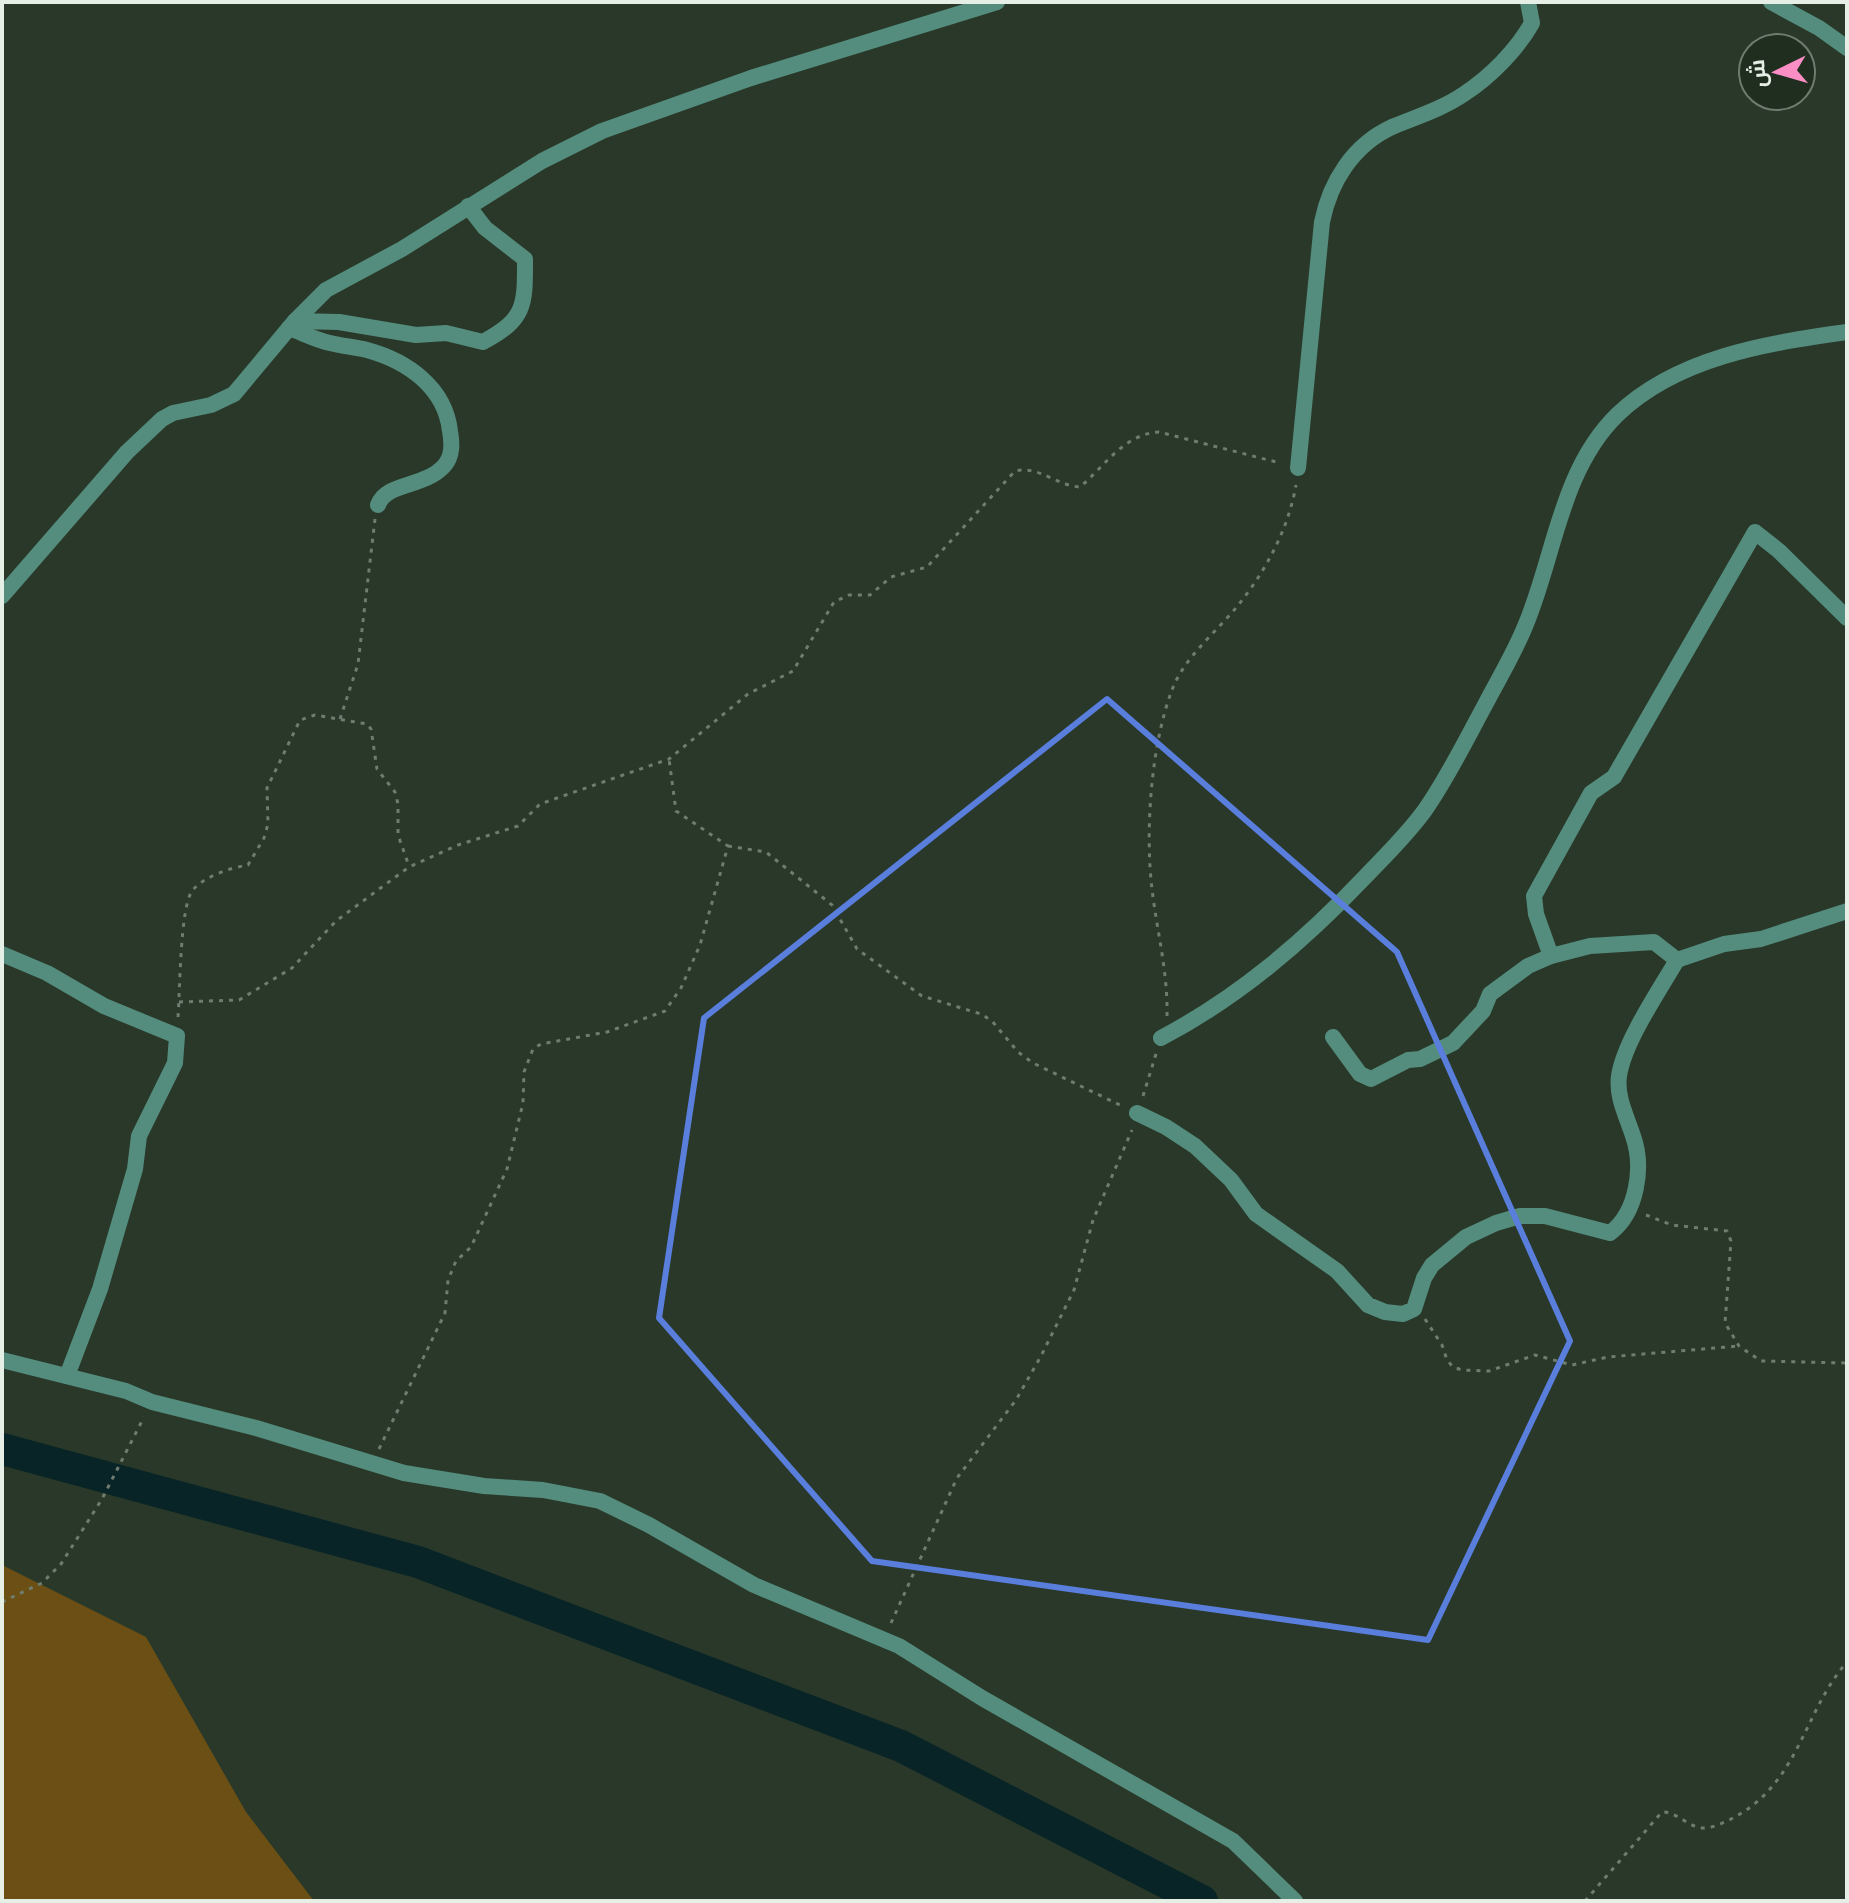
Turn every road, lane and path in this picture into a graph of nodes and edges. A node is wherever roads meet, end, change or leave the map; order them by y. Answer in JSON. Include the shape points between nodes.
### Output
{"nodes":[{"id":1,"x":997,"y":2,"type":"edge"},
{"id":2,"x":1528,"y":2,"type":"edge"},
{"id":3,"x":1771,"y":2,"type":"edge"},
{"id":4,"x":1847,"y":48,"type":"edge"},
{"id":5,"x":468,"y":206,"type":"junction"},
{"id":6,"x":292,"y":324,"type":"junction"},
{"id":7,"x":1847,"y":332,"type":"edge"},
{"id":8,"x":1298,"y":468,"type":"junction"},
{"id":9,"x":378,"y":505,"type":"joint"},
{"id":10,"x":2,"y":596,"type":"edge"},
{"id":11,"x":1847,"y":618,"type":"edge"},
{"id":12,"x":340,"y":719,"type":"junction"},
{"id":13,"x":669,"y":759,"type":"junction"},
{"id":14,"x":728,"y":846,"type":"junction"},
{"id":15,"x":409,"y":867,"type":"junction"},
{"id":16,"x":1847,"y":911,"type":"edge"},
{"id":17,"x":2,"y":954,"type":"edge"},
{"id":18,"x":1551,"y":956,"type":"junction"},
{"id":19,"x":1677,"y":960,"type":"junction"},
{"id":20,"x":179,"y":1002,"type":"junction"},
{"id":21,"x":177,"y":1036,"type":"junction"},
{"id":22,"x":1333,"y":1037,"type":"dead end"},
{"id":23,"x":1161,"y":1038,"type":"junction"},
{"id":24,"x":1137,"y":1113,"type":"junction"},
{"id":25,"x":1630,"y":1209,"type":"junction"},
{"id":26,"x":1414,"y":1309,"type":"junction"},
{"id":27,"x":1739,"y":1346,"type":"junction"},
{"id":28,"x":2,"y":1360,"type":"edge"},
{"id":29,"x":1847,"y":1363,"type":"edge"},
{"id":30,"x":67,"y":1376,"type":"junction"},
{"id":31,"x":152,"y":1402,"type":"junction"},
{"id":32,"x":372,"y":1463,"type":"junction"},
{"id":33,"x":2,"y":1602,"type":"edge"},
{"id":34,"x":884,"y":1639,"type":"junction"},
{"id":35,"x":1847,"y":1662,"type":"edge"},
{"id":36,"x":1295,"y":1901,"type":"edge"},
{"id":37,"x":1585,"y":1901,"type":"edge"}],
"edges":[{"from":1,"to":5,"type":"street","via":[[751,78],[602,131]]},
{"from":2,"to":8,"type":"street","via":[[1532,23],[1512,51],[1465,94],[1377,135],[1347,164],[1328,195]]},
{"from":3,"to":4,"type":"street"},
{"from":5,"to":6,"type":"street","via":[[326,290]]},
{"from":5,"to":6,"type":"street","via":[[485,228],[525,259],[523,307],[502,331],[483,342],[339,322]]},
{"from":6,"to":9,"type":"street","via":[[329,343],[403,364],[438,396],[449,420],[452,448],[446,465],[419,483],[387,491]]},
{"from":6,"to":10,"type":"street","via":[[234,394],[173,413],[152,427]]},
{"from":7,"to":23,"type":"street","via":[[1777,342],[1728,356],[1659,384],[1616,416],[1592,443],[1578,470],[1527,623],[1424,810],[1298,944],[1220,1003]]},
{"from":8,"to":13,"type":"path","via":[[1159,432],[1128,442],[1080,487],[1015,471],[927,567],[891,577],[870,595],[849,595],[834,602],[793,671],[748,694]]},
{"from":8,"to":23,"type":"path","via":[[1281,536],[1261,574],[1178,676],[1165,713],[1148,824],[1167,996]]},
{"from":9,"to":12,"type":"path","via":[[358,664]]},
{"from":11,"to":18,"type":"street","via":[[1755,532],[1614,777],[1591,793],[1534,896]]},
{"from":12,"to":15,"type":"path","via":[[371,729],[377,769],[395,792],[398,835]]},
{"from":12,"to":20,"type":"path","via":[[315,715],[300,720],[267,788],[268,824],[257,852],[248,865],[210,877],[192,891]]},
{"from":13,"to":14,"type":"path","via":[[676,811]]},
{"from":13,"to":15,"type":"path","via":[[540,804],[518,826]]},
{"from":14,"to":24,"type":"path","via":[[766,852],[832,905],[857,949],[922,996],[981,1014],[1033,1063]]},
{"from":14,"to":32,"type":"path","via":[[700,945],[665,1011],[607,1032],[533,1049],[507,1169],[471,1247],[456,1261],[445,1313]]},
{"from":15,"to":20,"type":"path","via":[[336,921],[292,968],[264,987],[239,1000]]},
{"from":16,"to":19,"type":"street"},
{"from":17,"to":21,"type":"street"},
{"from":18,"to":19,"type":"street","via":[[1590,946],[1654,942]]},
{"from":18,"to":22,"type":"street","via":[[1490,994],[1483,1011],[1453,1043],[1371,1079],[1360,1074]]},
{"from":19,"to":25,"type":"street","via":[[1640,1025],[1618,1079],[1638,1158]]},
{"from":20,"to":21,"type":"path"},
{"from":21,"to":30,"type":"street","via":[[175,1063],[139,1136],[135,1169],[100,1289]]},
{"from":23,"to":24,"type":"path"},
{"from":24,"to":26,"type":"street","via":[[1205,1154],[1256,1214],[1337,1271],[1368,1305],[1391,1314]]},
{"from":24,"to":34,"type":"path","via":[[1093,1220],[1074,1290],[1029,1380],[957,1478]]},
{"from":25,"to":26,"type":"street","via":[[1610,1233],[1533,1215],[1482,1229],[1432,1265]]},
{"from":25,"to":27,"type":"path","via":[[1672,1225],[1727,1231],[1731,1241],[1725,1323]]},
{"from":26,"to":27,"type":"path","via":[[1431,1327],[1447,1360],[1462,1370],[1489,1371],[1535,1355],[1572,1365]]},
{"from":27,"to":29,"type":"path","via":[[1761,1361]]},
{"from":28,"to":30,"type":"street"},
{"from":30,"to":31,"type":"street"},
{"from":31,"to":32,"type":"street"},
{"from":31,"to":33,"type":"path","via":[[61,1564],[42,1583]]},
{"from":32,"to":34,"type":"street","via":[[404,1473],[600,1501],[754,1585]]},
{"from":34,"to":36,"type":"street","via":[[1233,1841]]},
{"from":35,"to":37,"type":"path","via":[[1831,1681],[1801,1743],[1760,1799],[1710,1827],[1662,1812]]}]}
